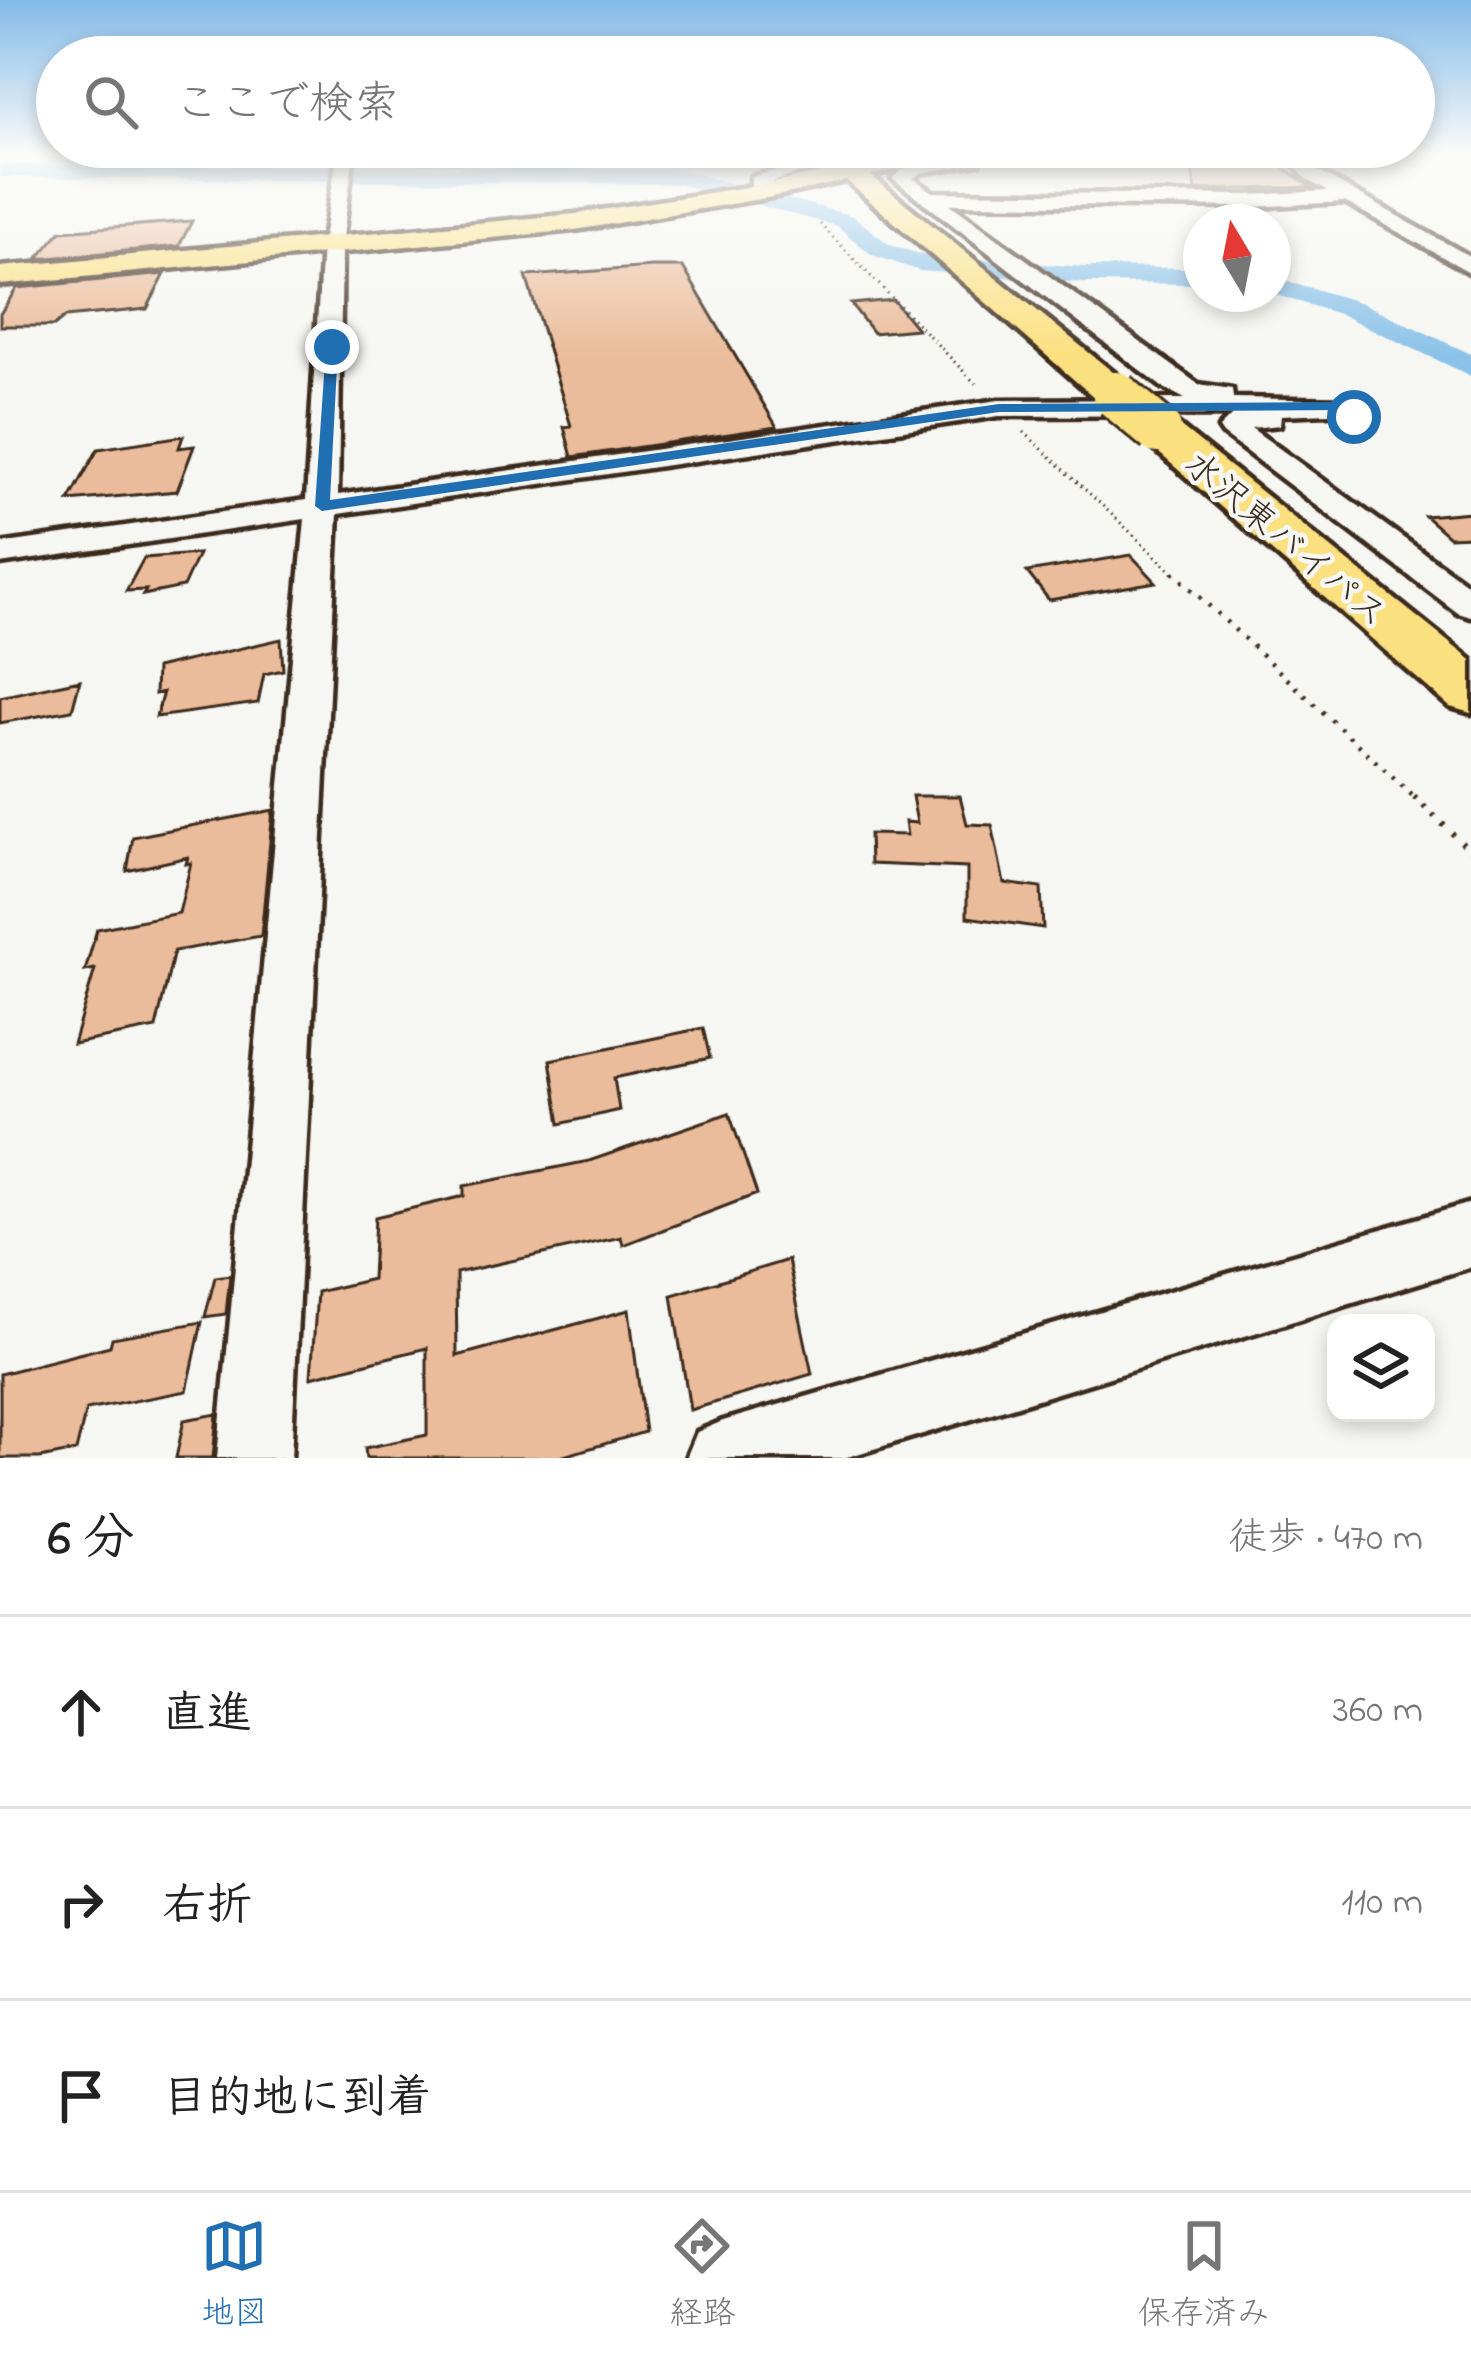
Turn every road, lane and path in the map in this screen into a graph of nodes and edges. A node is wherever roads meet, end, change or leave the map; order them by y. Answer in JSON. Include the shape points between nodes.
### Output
{"nodes":[{"id":1,"x":336,"y":220,"type":"edge"},
{"id":2,"x":588,"y":220,"type":"edge"},
{"id":3,"x":919,"y":220,"type":"edge"},
{"id":4,"x":960,"y":220,"type":"edge"},
{"id":5,"x":1389,"y":220,"type":"edge"},
{"id":6,"x":820,"y":224,"type":"dead end"},
{"id":7,"x":332,"y":244,"type":"junction"},
{"id":8,"x":1471,"y":266,"type":"edge"},
{"id":9,"x":0,"y":276,"type":"edge"},
{"id":10,"x":1343,"y":406,"type":"junction"},
{"id":11,"x":999,"y":408,"type":"junction"},
{"id":12,"x":322,"y":506,"type":"junction"},
{"id":13,"x":0,"y":554,"type":"edge"},
{"id":14,"x":1471,"y":605,"type":"edge"},
{"id":15,"x":1471,"y":692,"type":"edge"},
{"id":16,"x":1471,"y":851,"type":"edge"},
{"id":17,"x":1471,"y":1235,"type":"edge"},
{"id":18,"x":254,"y":1458,"type":"edge"},
{"id":19,"x":723,"y":1458,"type":"edge"}],
"edges":[{"from":1,"to":7,"type":"street"},
{"from":2,"to":7,"type":"main road"},
{"from":3,"to":15,"type":"highway","name":"水沢東バイパス","bridge":true,"via":[[966,268]]},
{"from":4,"to":10,"type":"street","via":[[1192,392],[1314,389]]},
{"from":5,"to":8,"type":"street"},
{"from":6,"to":11,"type":"path"},
{"from":7,"to":9,"type":"main road"},
{"from":7,"to":12,"type":"street"},
{"from":10,"to":11,"type":"street"},
{"from":10,"to":14,"type":"street","via":[[1352,424],[1245,419],[1233,428]]},
{"from":11,"to":12,"type":"street"},
{"from":11,"to":16,"type":"path"},
{"from":12,"to":13,"type":"street"},
{"from":12,"to":18,"type":"street"},
{"from":17,"to":19,"type":"street"}]}
